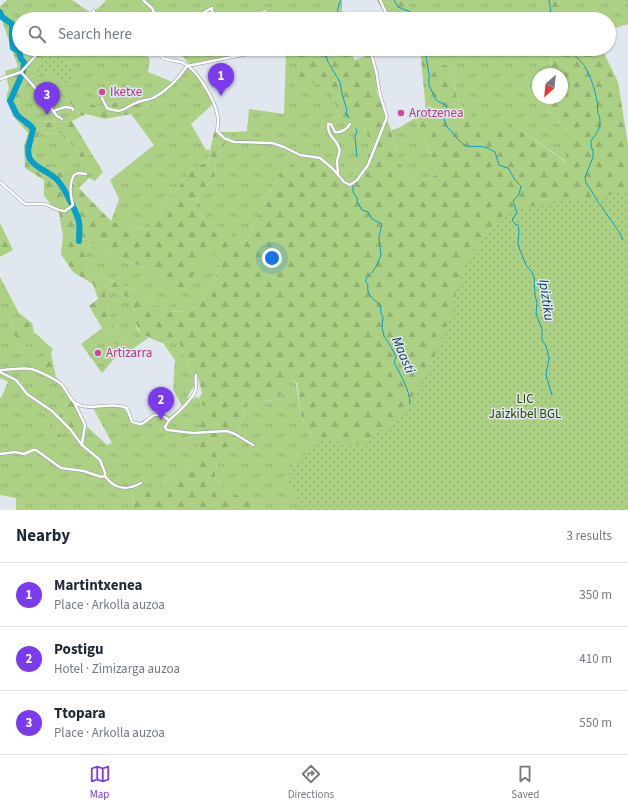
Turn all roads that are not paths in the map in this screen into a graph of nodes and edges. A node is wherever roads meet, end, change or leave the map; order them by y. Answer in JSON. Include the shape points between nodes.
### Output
{"nodes":[{"id":1,"x":143,"y":0,"type":"edge"},
{"id":2,"x":380,"y":0,"type":"edge"},
{"id":3,"x":154,"y":12,"type":"edge"},
{"id":4,"x":204,"y":12,"type":"edge"},
{"id":5,"x":212,"y":12,"type":"dead end"},
{"id":6,"x":386,"y":12,"type":"edge"},
{"id":7,"x":36,"y":56,"type":"edge"},
{"id":8,"x":162,"y":56,"type":"edge"},
{"id":9,"x":237,"y":56,"type":"edge"},
{"id":10,"x":372,"y":56,"type":"edge"},
{"id":11,"x":188,"y":66,"type":"junction"},
{"id":12,"x":22,"y":73,"type":"junction"},
{"id":13,"x":0,"y":79,"type":"edge"},
{"id":14,"x":102,"y":98,"type":"dead end"},
{"id":15,"x":73,"y":110,"type":"dead end"},
{"id":16,"x":53,"y":111,"type":"junction"},
{"id":17,"x":62,"y":119,"type":"dead end"},
{"id":18,"x":350,"y":124,"type":"dead end"},
{"id":19,"x":86,"y":174,"type":"dead end"},
{"id":20,"x":338,"y":174,"type":"junction"},
{"id":21,"x":0,"y":182,"type":"edge"},
{"id":22,"x":0,"y":371,"type":"edge"},
{"id":23,"x":196,"y":375,"type":"dead end"},
{"id":24,"x":74,"y":402,"type":"junction"},
{"id":25,"x":169,"y":420,"type":"junction"},
{"id":26,"x":82,"y":445,"type":"junction"},
{"id":27,"x":254,"y":445,"type":"dead end"},
{"id":28,"x":0,"y":454,"type":"edge"},
{"id":29,"x":105,"y":476,"type":"junction"},
{"id":30,"x":140,"y":483,"type":"dead end"}],
"edges":[{"from":1,"to":3,"type":"street"},
{"from":2,"to":6,"type":"street"},
{"from":4,"to":5,"type":"street","via":[[212,8]]},
{"from":7,"to":12,"type":"street"},
{"from":8,"to":11,"type":"street","via":[[166,60]]},
{"from":9,"to":11,"type":"street"},
{"from":10,"to":20,"type":"street","via":[[387,117],[368,165],[357,180],[350,185],[346,184]]},
{"from":11,"to":14,"type":"street","via":[[160,93],[124,110],[106,108]]},
{"from":11,"to":20,"type":"street","via":[[201,79],[208,92],[217,111],[217,131],[224,138],[234,142],[272,143],[300,155],[320,158]]},
{"from":12,"to":13,"type":"street"},
{"from":12,"to":16,"type":"street"},
{"from":15,"to":16,"type":"street","via":[[65,106]]},
{"from":16,"to":17,"type":"street"},
{"from":18,"to":20,"type":"street","via":[[346,130],[339,133],[328,124],[330,136],[340,150],[337,160]]},
{"from":19,"to":21,"type":"street","via":[[74,175],[71,185],[73,205],[65,211],[43,204],[25,204]]},
{"from":22,"to":24,"type":"street","via":[[31,369],[61,383]]},
{"from":22,"to":26,"type":"street","via":[[16,380],[27,394],[52,411]]},
{"from":23,"to":25,"type":"street","via":[[196,389]]},
{"from":24,"to":25,"type":"street","via":[[85,407],[122,406],[127,408],[132,422],[139,424],[156,414],[163,415]]},
{"from":24,"to":26,"type":"street","via":[[85,425]]},
{"from":25,"to":27,"type":"street","via":[[165,427],[167,430],[194,433],[227,431]]},
{"from":26,"to":29,"type":"street","via":[[100,460]]},
{"from":28,"to":29,"type":"street","via":[[24,454],[36,450],[61,468]]},
{"from":29,"to":30,"type":"street","via":[[108,481],[121,487],[133,488]]}]}
